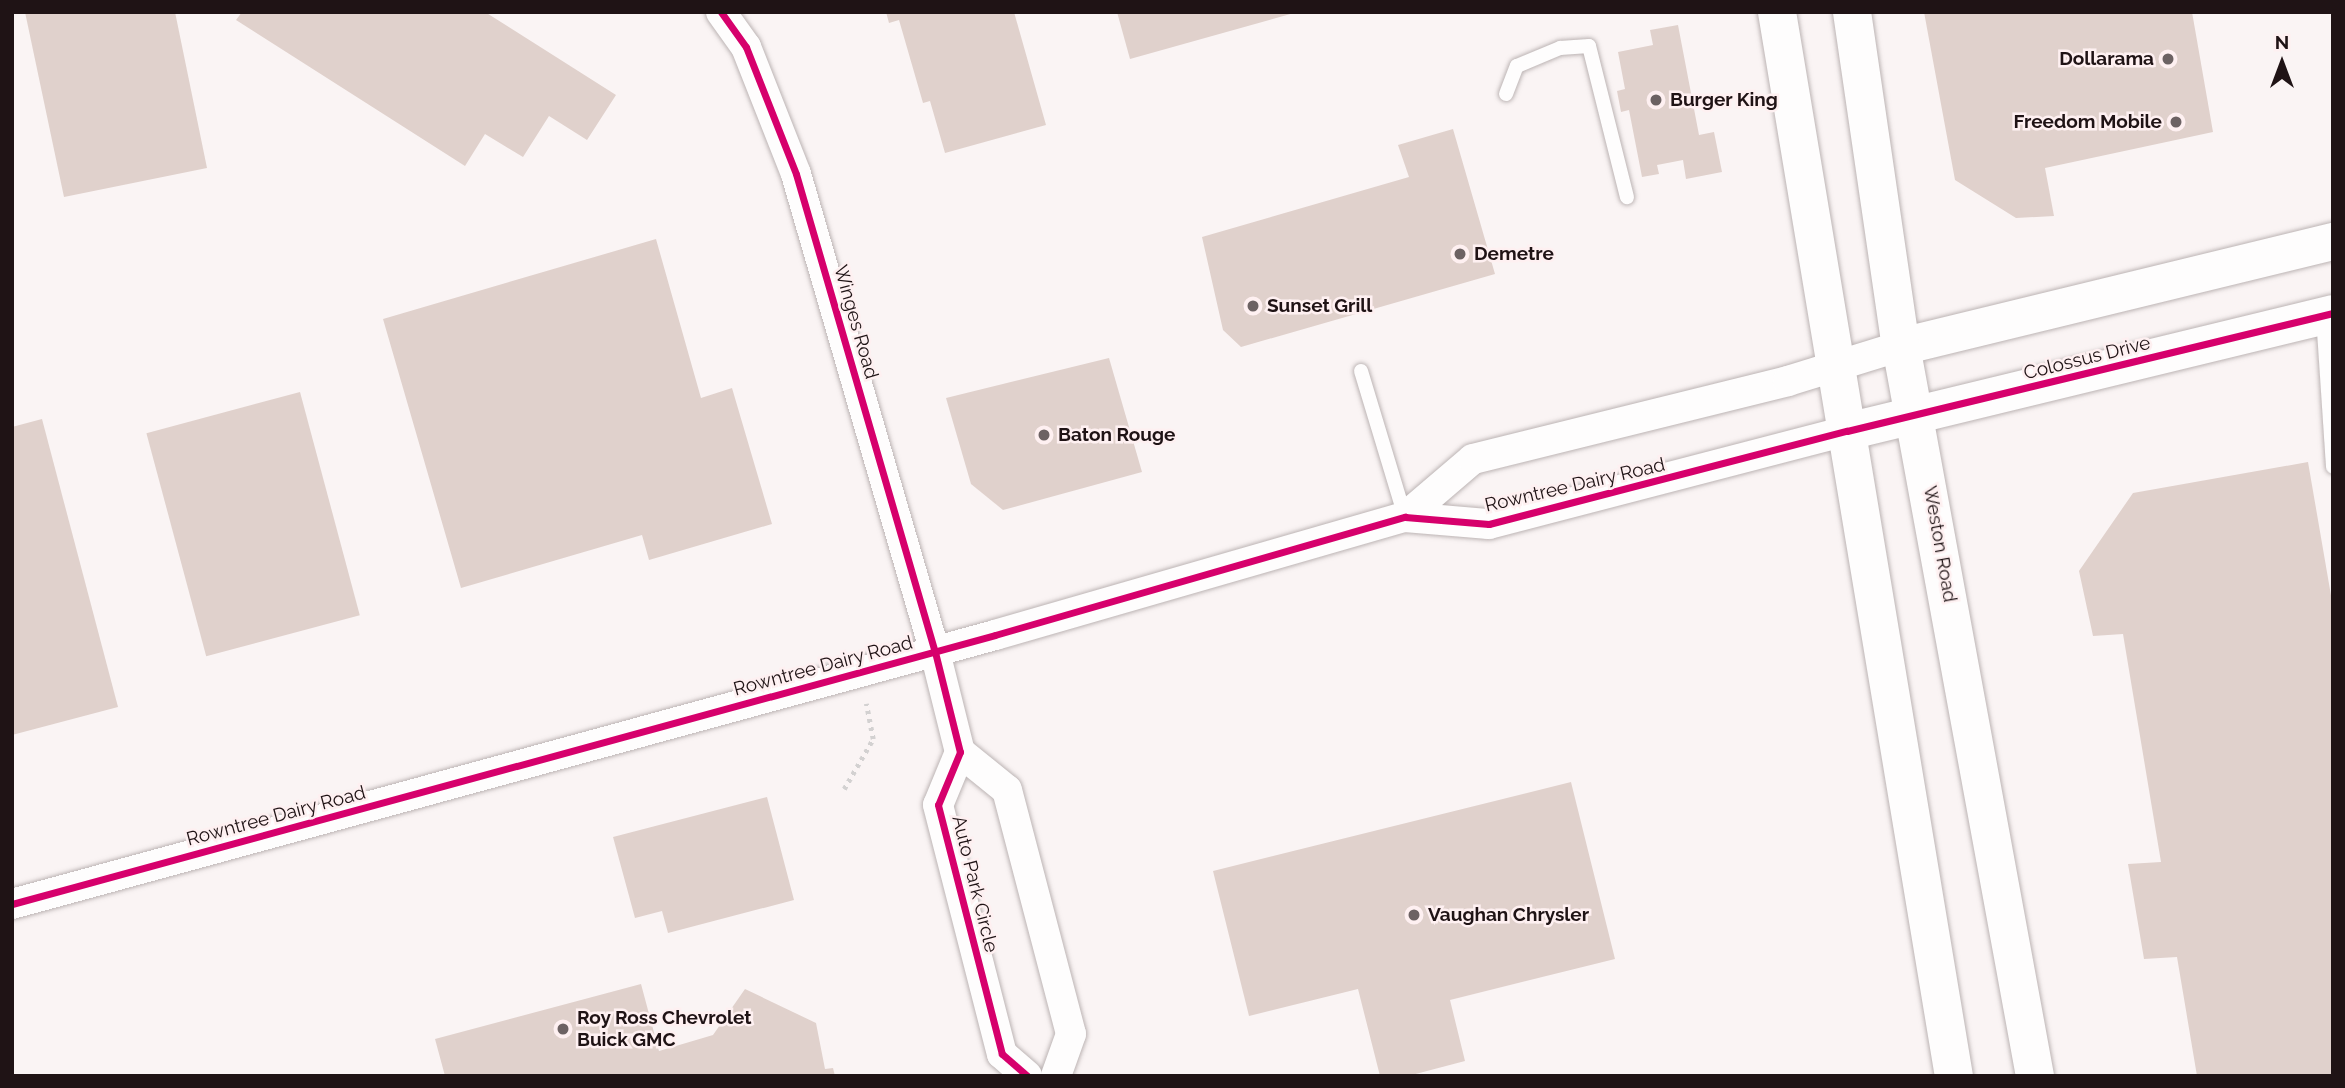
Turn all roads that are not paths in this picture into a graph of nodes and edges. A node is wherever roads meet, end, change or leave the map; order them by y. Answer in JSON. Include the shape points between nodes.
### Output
{"nodes":[{"id":1,"x":721,"y":12,"type":"edge"},
{"id":2,"x":1777,"y":12,"type":"edge"},
{"id":3,"x":1852,"y":12,"type":"edge"},
{"id":4,"x":1506,"y":94,"type":"dead end"},
{"id":5,"x":1627,"y":197,"type":"dead end"},
{"id":6,"x":2333,"y":240,"type":"edge"},
{"id":7,"x":2328,"y":314,"type":"edge"},
{"id":8,"x":1902,"y":346,"type":"junction"},
{"id":9,"x":1832,"y":365,"type":"junction"},
{"id":10,"x":1361,"y":371,"type":"dead end"},
{"id":11,"x":1918,"y":415,"type":"junction"},
{"id":12,"x":1847,"y":430,"type":"junction"},
{"id":13,"x":2333,"y":467,"type":"edge"},
{"id":14,"x":1405,"y":517,"type":"junction"},
{"id":15,"x":935,"y":652,"type":"junction"},
{"id":16,"x":960,"y":752,"type":"junction"},
{"id":17,"x":12,"y":904,"type":"edge"},
{"id":18,"x":1027,"y":1076,"type":"edge"},
{"id":19,"x":1056,"y":1076,"type":"edge"},
{"id":20,"x":1954,"y":1076,"type":"edge"},
{"id":21,"x":2035,"y":1076,"type":"edge"}],
"edges":[{"from":1,"to":15,"type":"street","name":"Winges Road","via":[[746,47],[796,174]]},
{"from":2,"to":9,"type":"main road"},
{"from":3,"to":8,"type":"main road","name":"Weston Road"},
{"from":4,"to":5,"type":"lane","via":[[1517,66],[1560,48],[1589,46]]},
{"from":6,"to":8,"type":"street"},
{"from":7,"to":11,"type":"street","name":"Colossus Drive"},
{"from":7,"to":13,"type":"lane"},
{"from":8,"to":9,"type":"street","name":"Rowntree Dairy Road"},
{"from":8,"to":11,"type":"main road","name":"Weston Road"},
{"from":9,"to":12,"type":"main road"},
{"from":9,"to":14,"type":"street","name":"Rowntree Dairy Road","via":[[1788,381],[1473,459]]},
{"from":10,"to":14,"type":"lane"},
{"from":11,"to":12,"type":"street","name":"Colossus Drive"},
{"from":11,"to":21,"type":"main road","name":"Weston Road"},
{"from":12,"to":14,"type":"street","name":"Rowntree Dairy Road","via":[[1489,524]]},
{"from":12,"to":20,"type":"main road"},
{"from":14,"to":15,"type":"street","name":"Rowntree Dairy Road"},
{"from":15,"to":16,"type":"street"},
{"from":15,"to":17,"type":"street","name":"Rowntree Dairy Road"},
{"from":16,"to":18,"type":"street","name":"Auto Park Circle","via":[[938,804],[1002,1054]]},
{"from":16,"to":19,"type":"street","via":[[1007,790],[1071,1034]]}]}
